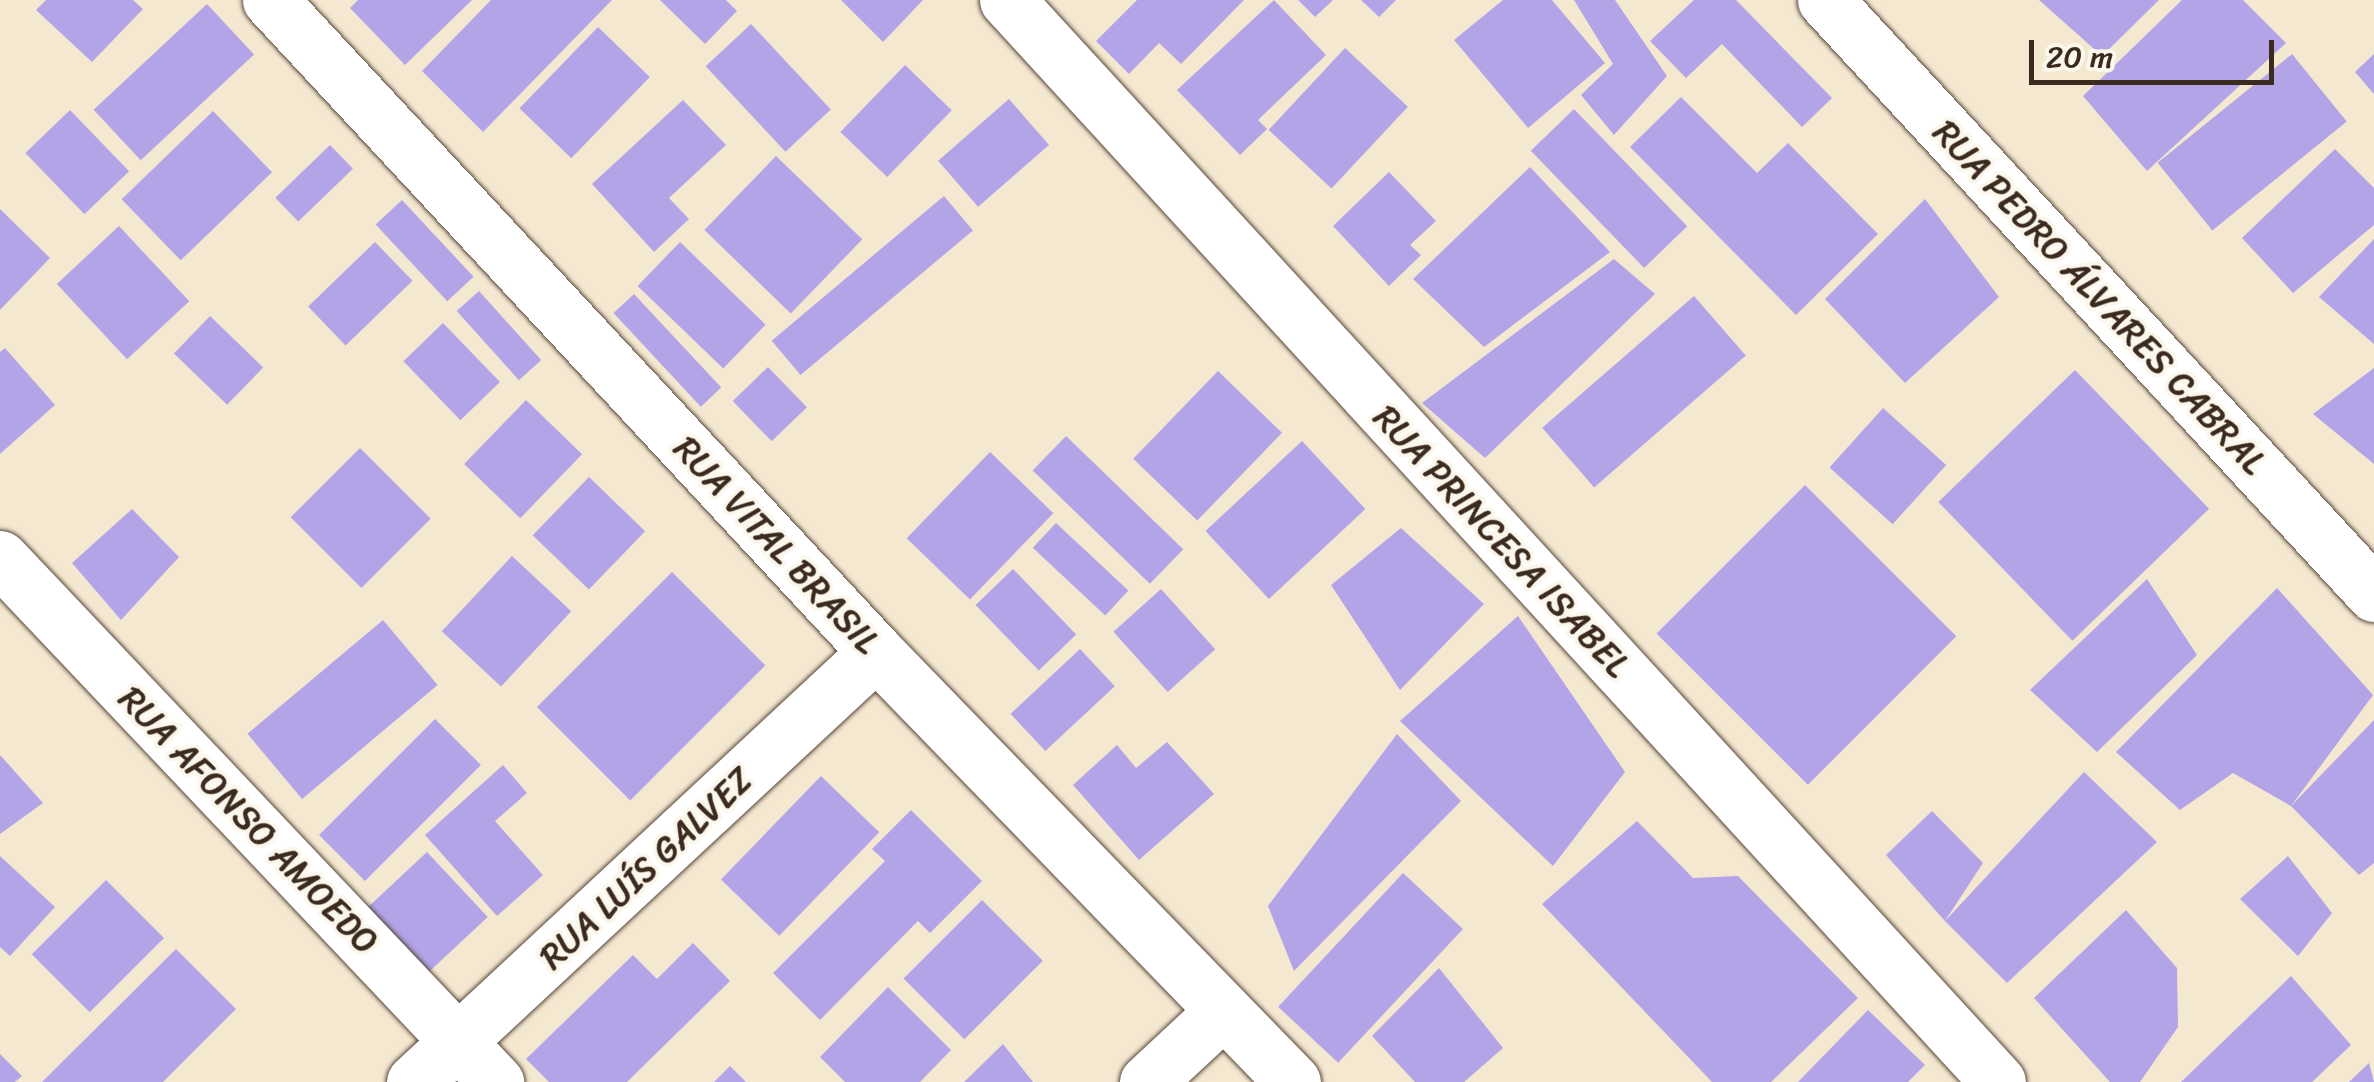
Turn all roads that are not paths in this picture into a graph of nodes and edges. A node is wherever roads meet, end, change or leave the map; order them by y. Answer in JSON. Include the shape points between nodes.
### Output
{"nodes":[{"id":1,"x":270,"y":0,"type":"edge"},
{"id":2,"x":1007,"y":0,"type":"edge"},
{"id":3,"x":1826,"y":0,"type":"edge"},
{"id":4,"x":0,"y":558,"type":"edge"},
{"id":5,"x":2374,"y":594,"type":"edge"},
{"id":6,"x":876,"y":652,"type":"junction"},
{"id":7,"x":1222,"y":1012,"type":"junction"},
{"id":8,"x":460,"y":1041,"type":"junction"},
{"id":9,"x":414,"y":1082,"type":"edge"},
{"id":10,"x":496,"y":1082,"type":"edge"},
{"id":11,"x":1147,"y":1082,"type":"edge"},
{"id":12,"x":1293,"y":1082,"type":"edge"},
{"id":13,"x":1998,"y":1082,"type":"edge"}],
"edges":[{"from":1,"to":6,"type":"street","name":"RUA VITAL BRASIL"},
{"from":2,"to":13,"type":"street","name":"RUA PRINCESA ISABEL"},
{"from":3,"to":5,"type":"street","name":"RUA PEDRO ÁLVARES CABRAL"},
{"from":4,"to":8,"type":"street","name":"RUA AFONSO AMOEDO"},
{"from":6,"to":7,"type":"street","name":"RUA VITAL BRASIL"},
{"from":6,"to":8,"type":"street","name":"RUA LUÍS GALVEZ"},
{"from":7,"to":11,"type":"street"},
{"from":7,"to":12,"type":"street","name":"RUA VITAL BRASIL"},
{"from":8,"to":9,"type":"street","name":"RUA LUÍS GALVEZ"},
{"from":8,"to":10,"type":"street","name":"RUA AFONSO AMOEDO"}]}
